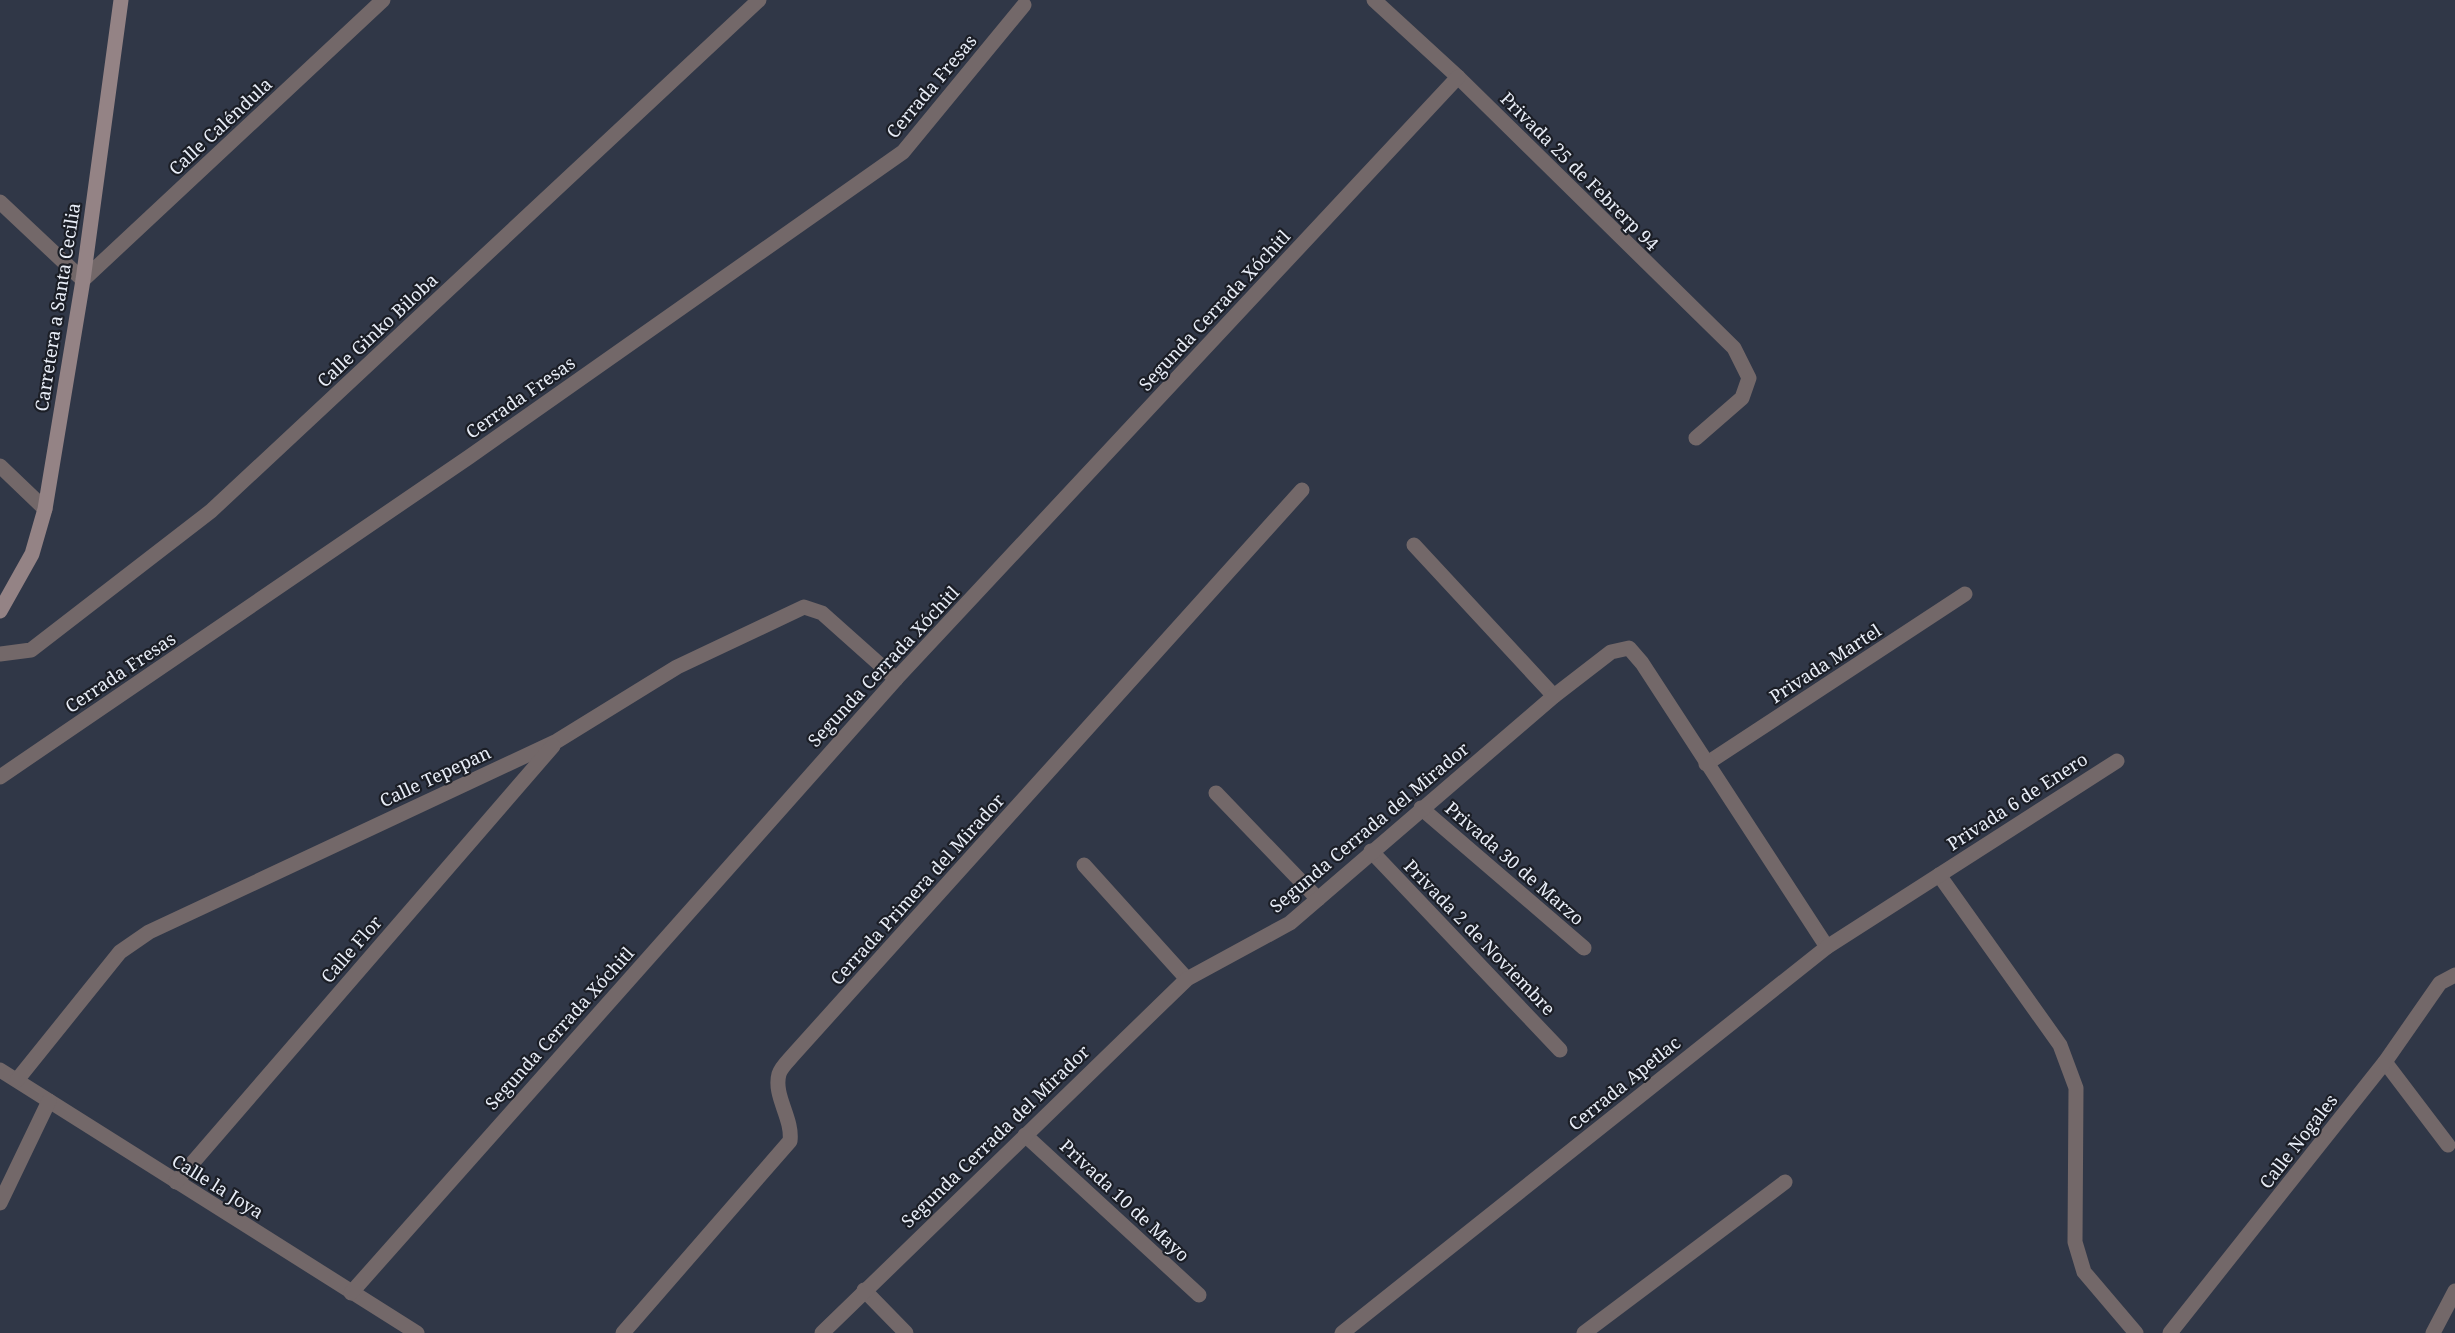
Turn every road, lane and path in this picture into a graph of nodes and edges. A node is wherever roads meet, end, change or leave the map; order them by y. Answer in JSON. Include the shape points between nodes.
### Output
{"nodes":[{"id":1,"x":121,"y":0,"type":"edge"},
{"id":2,"x":383,"y":0,"type":"edge"},
{"id":3,"x":759,"y":0,"type":"edge"},
{"id":4,"x":1374,"y":0,"type":"edge"},
{"id":5,"x":1024,"y":5,"type":"dead end"},
{"id":6,"x":1458,"y":77,"type":"junction"},
{"id":7,"x":0,"y":202,"type":"edge"},
{"id":8,"x":83,"y":280,"type":"junction"},
{"id":9,"x":1696,"y":438,"type":"dead end"},
{"id":10,"x":0,"y":466,"type":"edge"},
{"id":11,"x":1302,"y":490,"type":"dead end"},
{"id":12,"x":45,"y":509,"type":"junction"},
{"id":13,"x":1413,"y":545,"type":"dead end"},
{"id":14,"x":1965,"y":594,"type":"dead end"},
{"id":15,"x":0,"y":611,"type":"edge"},
{"id":16,"x":0,"y":654,"type":"edge"},
{"id":17,"x":896,"y":679,"type":"junction"},
{"id":18,"x":1554,"y":696,"type":"junction"},
{"id":19,"x":557,"y":741,"type":"junction"},
{"id":20,"x":2117,"y":761,"type":"dead end"},
{"id":21,"x":1706,"y":764,"type":"junction"},
{"id":22,"x":0,"y":777,"type":"edge"},
{"id":23,"x":1216,"y":793,"type":"dead end"},
{"id":24,"x":1421,"y":808,"type":"junction"},
{"id":25,"x":1371,"y":851,"type":"junction"},
{"id":26,"x":1084,"y":865,"type":"dead end"},
{"id":27,"x":1939,"y":875,"type":"junction"},
{"id":28,"x":1318,"y":899,"type":"junction"},
{"id":29,"x":1827,"y":947,"type":"junction"},
{"id":30,"x":1584,"y":948,"type":"dead end"},
{"id":31,"x":2455,"y":975,"type":"edge"},
{"id":32,"x":1187,"y":980,"type":"junction"},
{"id":33,"x":1560,"y":1050,"type":"dead end"},
{"id":34,"x":2385,"y":1062,"type":"junction"},
{"id":35,"x":0,"y":1070,"type":"edge"},
{"id":36,"x":17,"y":1080,"type":"junction"},
{"id":37,"x":49,"y":1101,"type":"junction"},
{"id":38,"x":1025,"y":1135,"type":"junction"},
{"id":39,"x":2448,"y":1145,"type":"dead end"},
{"id":40,"x":176,"y":1182,"type":"junction"},
{"id":41,"x":1785,"y":1182,"type":"dead end"},
{"id":42,"x":0,"y":1203,"type":"edge"},
{"id":43,"x":864,"y":1290,"type":"junction"},
{"id":44,"x":2455,"y":1291,"type":"edge"},
{"id":45,"x":351,"y":1293,"type":"junction"},
{"id":46,"x":1199,"y":1295,"type":"dead end"},
{"id":47,"x":417,"y":1333,"type":"edge"},
{"id":48,"x":623,"y":1333,"type":"edge"},
{"id":49,"x":822,"y":1333,"type":"edge"},
{"id":50,"x":906,"y":1333,"type":"edge"},
{"id":51,"x":1342,"y":1333,"type":"edge"},
{"id":52,"x":1584,"y":1333,"type":"edge"},
{"id":53,"x":2136,"y":1333,"type":"edge"},
{"id":54,"x":2170,"y":1333,"type":"edge"},
{"id":55,"x":2433,"y":1333,"type":"edge"}],
"edges":[{"from":1,"to":8,"type":"main road","name":"Carretera a Santa Cecilia"},
{"from":2,"to":8,"type":"street","name":"Calle Caléndula"},
{"from":3,"to":16,"type":"street","name":"Calle Ginko Biloba","via":[[212,511],[31,650]]},
{"from":4,"to":6,"type":"street","name":"Privada 25 de Febrerp 94"},
{"from":5,"to":22,"type":"street","name":"Cerrada Fresas","via":[[903,152],[469,457]]},
{"from":6,"to":9,"type":"street","name":"Privada 25 de Febrerp 94","via":[[1734,348],[1749,378],[1742,398]]},
{"from":6,"to":17,"type":"street","name":"Segunda Cerrada Xóchitl"},
{"from":7,"to":8,"type":"street"},
{"from":8,"to":12,"type":"main road","name":"Carretera a Santa Cecilia"},
{"from":10,"to":12,"type":"street"},
{"from":11,"to":48,"type":"street","name":"Cerrada Primera del Mirador","via":[[794,1054],[780,1073],[778,1088],[791,1129],[790,1141]]},
{"from":12,"to":15,"type":"main road","name":"Carretera a Santa Cecilia","via":[[32,554]]},
{"from":13,"to":18,"type":"street"},
{"from":14,"to":21,"type":"street","name":"Privada Martel"},
{"from":17,"to":19,"type":"street","name":"Calle Tepepan","via":[[822,613],[804,607],[677,667]]},
{"from":17,"to":45,"type":"street","name":"Segunda Cerrada Xóchitl"},
{"from":18,"to":21,"type":"street","name":"Segunda Cerrada del Mirador","via":[[1611,652],[1629,648]]},
{"from":18,"to":24,"type":"street","name":"Segunda Cerrada del Mirador"},
{"from":19,"to":36,"type":"street","name":"Calle Tepepan","via":[[149,932],[120,952]]},
{"from":19,"to":40,"type":"street","name":"Calle Flor"},
{"from":20,"to":27,"type":"street","name":"Privada 6 de Enero"},
{"from":21,"to":29,"type":"street","name":"Segunda Cerrada del Mirador"},
{"from":23,"to":28,"type":"street"},
{"from":24,"to":25,"type":"street","name":"Segunda Cerrada del Mirador"},
{"from":24,"to":30,"type":"street","name":"Privada 30 de Marzo"},
{"from":25,"to":28,"type":"street","name":"Segunda Cerrada del Mirador"},
{"from":25,"to":33,"type":"street","name":"Privada 2 de Noviembre"},
{"from":26,"to":32,"type":"street"},
{"from":27,"to":29,"type":"street","name":"Cerrada Apetlac"},
{"from":27,"to":53,"type":"street","via":[[2060,1045],[2076,1088],[2075,1242],[2084,1272]]},
{"from":28,"to":32,"type":"street","name":"Segunda Cerrada del Mirador","via":[[1290,923]]},
{"from":29,"to":51,"type":"street","name":"Cerrada Apetlac"},
{"from":31,"to":34,"type":"street","name":"Calle Nogales","via":[[2440,983]]},
{"from":32,"to":38,"type":"street","name":"Segunda Cerrada del Mirador"},
{"from":34,"to":39,"type":"street"},
{"from":34,"to":54,"type":"street","name":"Calle Nogales"},
{"from":35,"to":36,"type":"street","name":"Calle la Joya"},
{"from":36,"to":37,"type":"street","name":"Calle la Joya"},
{"from":37,"to":40,"type":"street","name":"Calle la Joya"},
{"from":37,"to":42,"type":"street"},
{"from":38,"to":43,"type":"street","name":"Segunda Cerrada del Mirador"},
{"from":38,"to":46,"type":"street","name":"Privada 10 de Mayo"},
{"from":40,"to":45,"type":"street","name":"Calle la Joya"},
{"from":41,"to":52,"type":"street"},
{"from":43,"to":49,"type":"street","name":"Segunda Cerrada del Mirador"},
{"from":43,"to":50,"type":"street"},
{"from":44,"to":55,"type":"street"},
{"from":45,"to":47,"type":"street","name":"Calle la Joya"}]}
